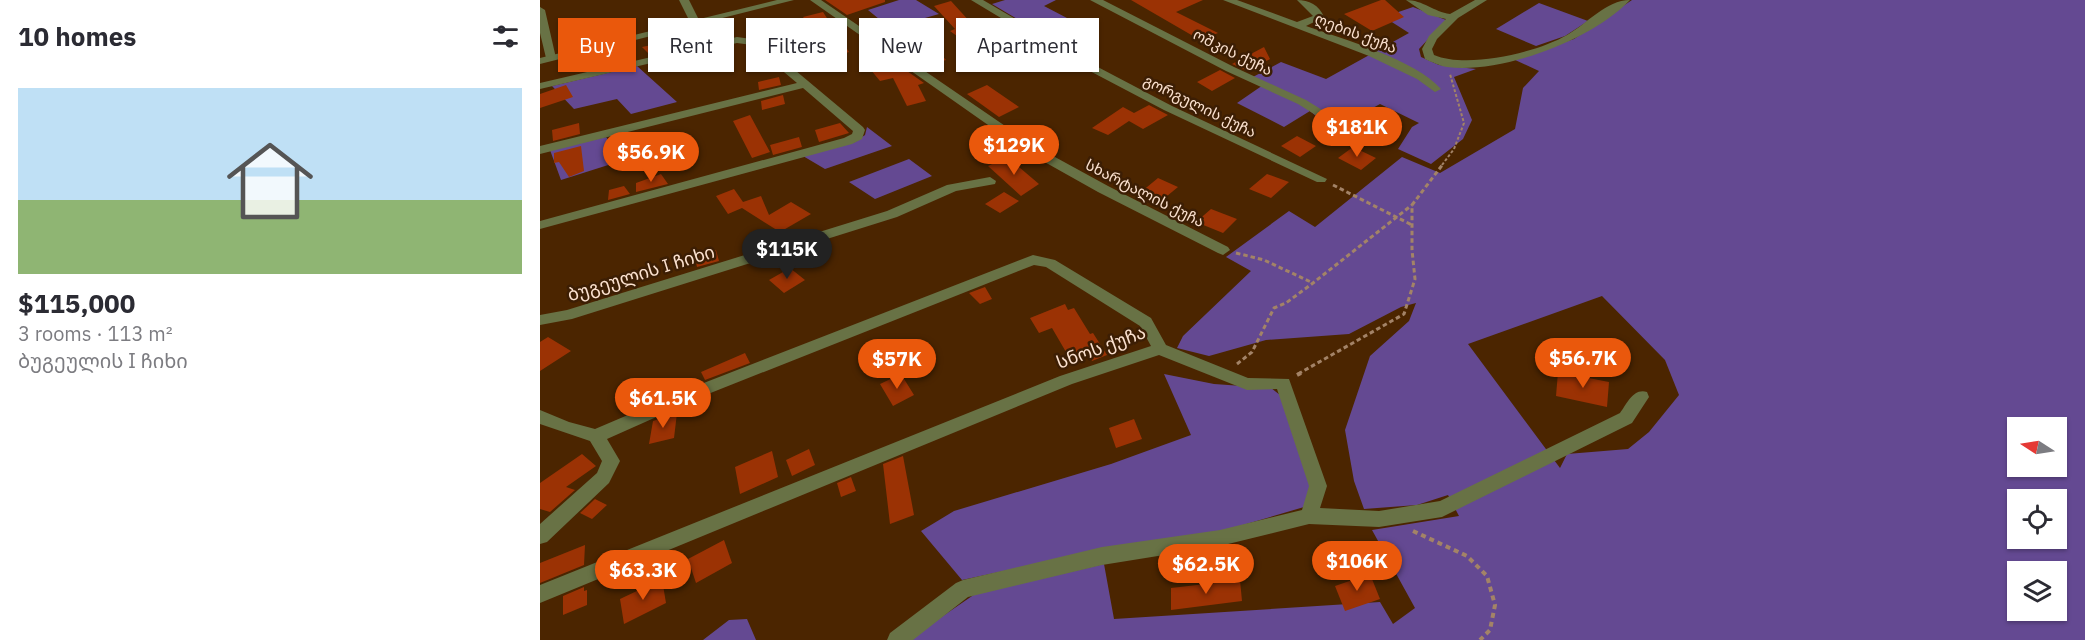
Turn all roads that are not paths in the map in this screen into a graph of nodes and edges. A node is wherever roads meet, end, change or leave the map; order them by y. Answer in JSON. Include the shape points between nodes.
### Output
{"nodes":[{"id":1,"x":684,"y":0,"type":"edge"},
{"id":2,"x":789,"y":0,"type":"edge"},
{"id":3,"x":815,"y":0,"type":"edge"},
{"id":4,"x":976,"y":0,"type":"edge"},
{"id":5,"x":1095,"y":0,"type":"edge"},
{"id":6,"x":1228,"y":0,"type":"edge"},
{"id":7,"x":1302,"y":0,"type":"edge"},
{"id":8,"x":1411,"y":0,"type":"edge"},
{"id":9,"x":1482,"y":0,"type":"edge"},
{"id":10,"x":1625,"y":0,"type":"edge"},
{"id":11,"x":540,"y":10,"type":"edge"},
{"id":12,"x":1455,"y":16,"type":"junction"},
{"id":13,"x":693,"y":18,"type":"edge"},
{"id":14,"x":719,"y":18,"type":"edge"},
{"id":15,"x":1296,"y":26,"type":"junction"},
{"id":16,"x":648,"y":35,"type":"edge"},
{"id":17,"x":545,"y":60,"type":"edge"},
{"id":18,"x":807,"y":84,"type":"junction"},
{"id":19,"x":540,"y":86,"type":"edge"},
{"id":20,"x":1435,"y":89,"type":"dead end"},
{"id":21,"x":1355,"y":134,"type":"dead end"},
{"id":22,"x":540,"y":150,"type":"edge"},
{"id":23,"x":1321,"y":179,"type":"road end"},
{"id":24,"x":990,"y":181,"type":"dead end"},
{"id":25,"x":540,"y":225,"type":"edge"},
{"id":26,"x":1223,"y":250,"type":"road end"},
{"id":27,"x":540,"y":320,"type":"edge"},
{"id":28,"x":1160,"y":349,"type":"junction"},
{"id":29,"x":1641,"y":397,"type":"dead end"},
{"id":30,"x":540,"y":417,"type":"edge"},
{"id":31,"x":596,"y":436,"type":"junction"},
{"id":32,"x":1309,"y":516,"type":"junction"},
{"id":33,"x":540,"y":536,"type":"edge"},
{"id":34,"x":540,"y":594,"type":"edge"},
{"id":35,"x":897,"y":640,"type":"edge"}],
"edges":[{"from":1,"to":13,"type":"street"},
{"from":2,"to":14,"type":"street"},
{"from":3,"to":26,"type":"street","name":"სხარტალის ქუჩა","via":[[1029,148]]},
{"from":4,"to":23,"type":"street","name":"გორგულის ქუჩა","via":[[1168,108]]},
{"from":5,"to":21,"type":"street","name":"ოშკის ქუჩა","via":[[1302,102]]},
{"from":6,"to":15,"type":"street","name":"ღების ქუჩა"},
{"from":7,"to":15,"type":"street","via":[[1319,17]]},
{"from":8,"to":12,"type":"street","via":[[1437,14]]},
{"from":9,"to":12,"type":"street"},
{"from":10,"to":12,"type":"street","via":[[1570,38],[1543,49],[1475,65],[1446,64],[1429,57],[1427,49],[1433,38]]},
{"from":11,"to":17,"type":"street"},
{"from":15,"to":20,"type":"street","name":"ღების ქუჩა","via":[[1373,54],[1421,77]]},
{"from":16,"to":17,"type":"street"},
{"from":18,"to":19,"type":"street","via":[[755,42],[737,40]]},
{"from":18,"to":22,"type":"street"},
{"from":18,"to":25,"type":"street","via":[[859,130],[858,136]]},
{"from":24,"to":27,"type":"street","name":"ბუგეულის I ჩიხი","via":[[968,182],[892,214]]},
{"from":28,"to":31,"type":"street","name":"სნოს ქუჩა","via":[[1146,321],[1050,263],[1033,260]]},
{"from":28,"to":32,"type":"street","via":[[1247,384],[1283,383],[1318,486]]},
{"from":28,"to":34,"type":"street","name":"სნოს ქუჩა","via":[[1066,380]]},
{"from":29,"to":32,"type":"street","via":[[1626,418],[1442,509],[1379,519]]},
{"from":30,"to":31,"type":"street"},
{"from":31,"to":33,"type":"street","via":[[611,461],[603,478]]},
{"from":32,"to":35,"type":"street","via":[[1220,538],[1102,556],[963,589]]}]}
